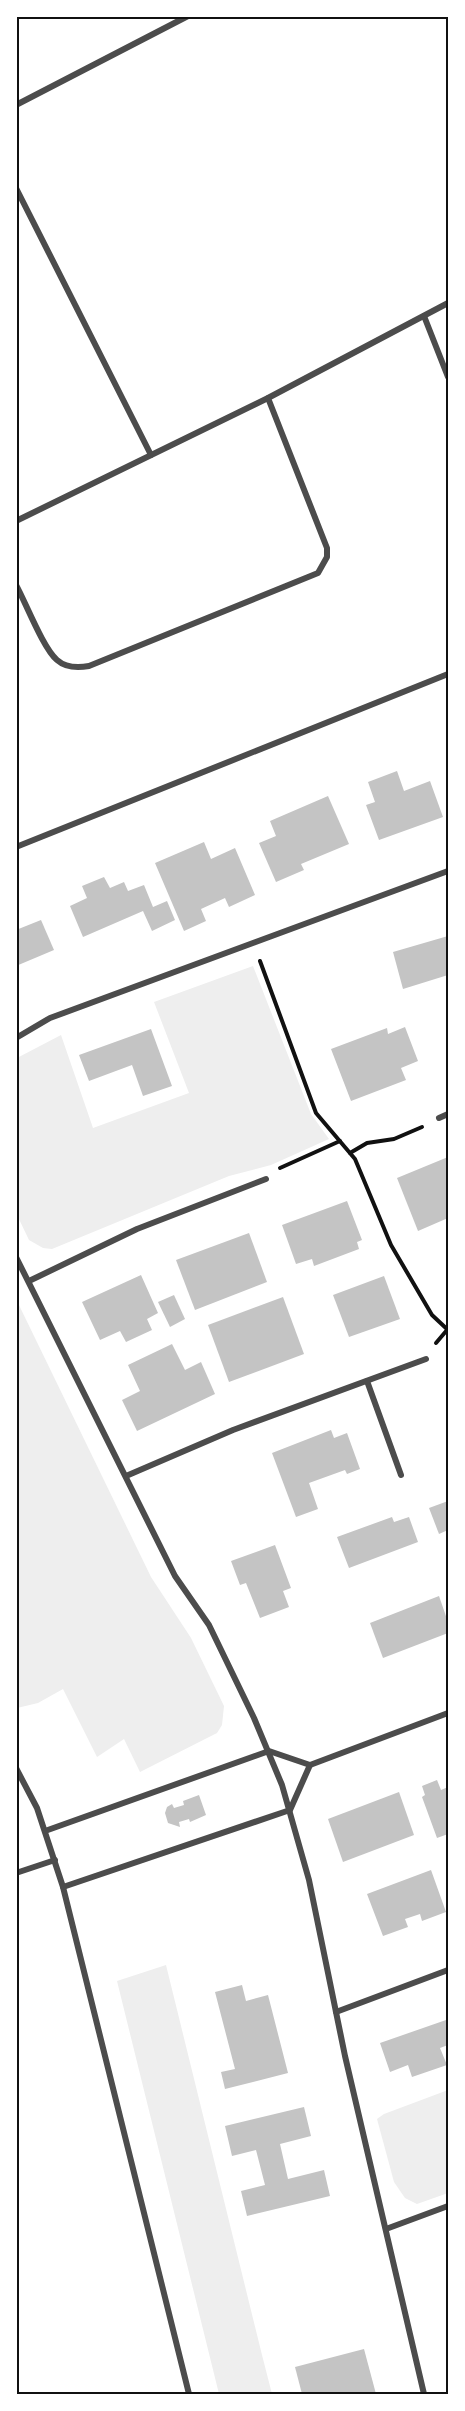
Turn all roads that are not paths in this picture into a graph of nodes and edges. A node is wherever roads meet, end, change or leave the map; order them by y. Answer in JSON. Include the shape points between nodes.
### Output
{"nodes":[{"id":1,"x":188,"y":16,"type":"edge"},
{"id":2,"x":16,"y":105,"type":"edge"},
{"id":3,"x":16,"y":188,"type":"edge"},
{"id":4,"x":448,"y":303,"type":"edge"},
{"id":5,"x":424,"y":316,"type":"junction"},
{"id":6,"x":448,"y":377,"type":"edge"},
{"id":7,"x":268,"y":398,"type":"junction"},
{"id":8,"x":152,"y":455,"type":"junction"},
{"id":9,"x":16,"y":521,"type":"edge"},
{"id":10,"x":16,"y":585,"type":"edge"},
{"id":11,"x":448,"y":674,"type":"edge"},
{"id":12,"x":16,"y":847,"type":"edge"},
{"id":13,"x":448,"y":872,"type":"edge"},
{"id":14,"x":16,"y":1038,"type":"edge"},
{"id":15,"x":448,"y":1114,"type":"edge"},
{"id":16,"x":439,"y":1118,"type":"road end"},
{"id":17,"x":266,"y":1179,"type":"road end"},
{"id":18,"x":16,"y":1257,"type":"edge"},
{"id":19,"x":29,"y":1281,"type":"junction"},
{"id":20,"x":426,"y":1359,"type":"dead end"},
{"id":21,"x":367,"y":1381,"type":"junction"},
{"id":22,"x":401,"y":1475,"type":"dead end"},
{"id":23,"x":126,"y":1476,"type":"junction"},
{"id":24,"x":448,"y":1713,"type":"edge"},
{"id":25,"x":269,"y":1751,"type":"junction"},
{"id":26,"x":310,"y":1765,"type":"junction"},
{"id":27,"x":16,"y":1768,"type":"edge"},
{"id":28,"x":290,"y":1810,"type":"junction"},
{"id":29,"x":45,"y":1831,"type":"junction"},
{"id":30,"x":55,"y":1860,"type":"junction"},
{"id":31,"x":16,"y":1874,"type":"edge"},
{"id":32,"x":63,"y":1887,"type":"junction"},
{"id":33,"x":448,"y":1970,"type":"edge"},
{"id":34,"x":336,"y":2012,"type":"junction"},
{"id":35,"x":448,"y":2206,"type":"edge"},
{"id":36,"x":386,"y":2229,"type":"junction"},
{"id":37,"x":189,"y":2394,"type":"edge"},
{"id":38,"x":424,"y":2394,"type":"edge"}],
"edges":[{"from":1,"to":2,"type":"street"},
{"from":3,"to":8,"type":"street"},
{"from":4,"to":5,"type":"street"},
{"from":5,"to":6,"type":"street"},
{"from":5,"to":7,"type":"street"},
{"from":7,"to":8,"type":"street"},
{"from":7,"to":10,"type":"street","via":[[327,548],[327,557],[318,573],[79,668],[53,656]]},
{"from":8,"to":9,"type":"street"},
{"from":11,"to":12,"type":"street"},
{"from":13,"to":14,"type":"street","via":[[51,1018]]},
{"from":15,"to":16,"type":"street"},
{"from":17,"to":19,"type":"street","via":[[137,1229]]},
{"from":18,"to":19,"type":"street"},
{"from":19,"to":23,"type":"street"},
{"from":20,"to":21,"type":"street"},
{"from":21,"to":22,"type":"street"},
{"from":21,"to":23,"type":"street","via":[[233,1430]]},
{"from":23,"to":25,"type":"street","via":[[175,1576],[209,1625]]},
{"from":24,"to":26,"type":"street"},
{"from":25,"to":26,"type":"street"},
{"from":25,"to":28,"type":"street"},
{"from":25,"to":29,"type":"street"},
{"from":26,"to":28,"type":"street"},
{"from":27,"to":29,"type":"street"},
{"from":28,"to":32,"type":"street"},
{"from":28,"to":34,"type":"street"},
{"from":29,"to":30,"type":"street"},
{"from":30,"to":31,"type":"street"},
{"from":30,"to":32,"type":"street"},
{"from":32,"to":37,"type":"street"},
{"from":33,"to":34,"type":"street"},
{"from":34,"to":36,"type":"street"},
{"from":35,"to":36,"type":"street"},
{"from":36,"to":38,"type":"street"}]}
